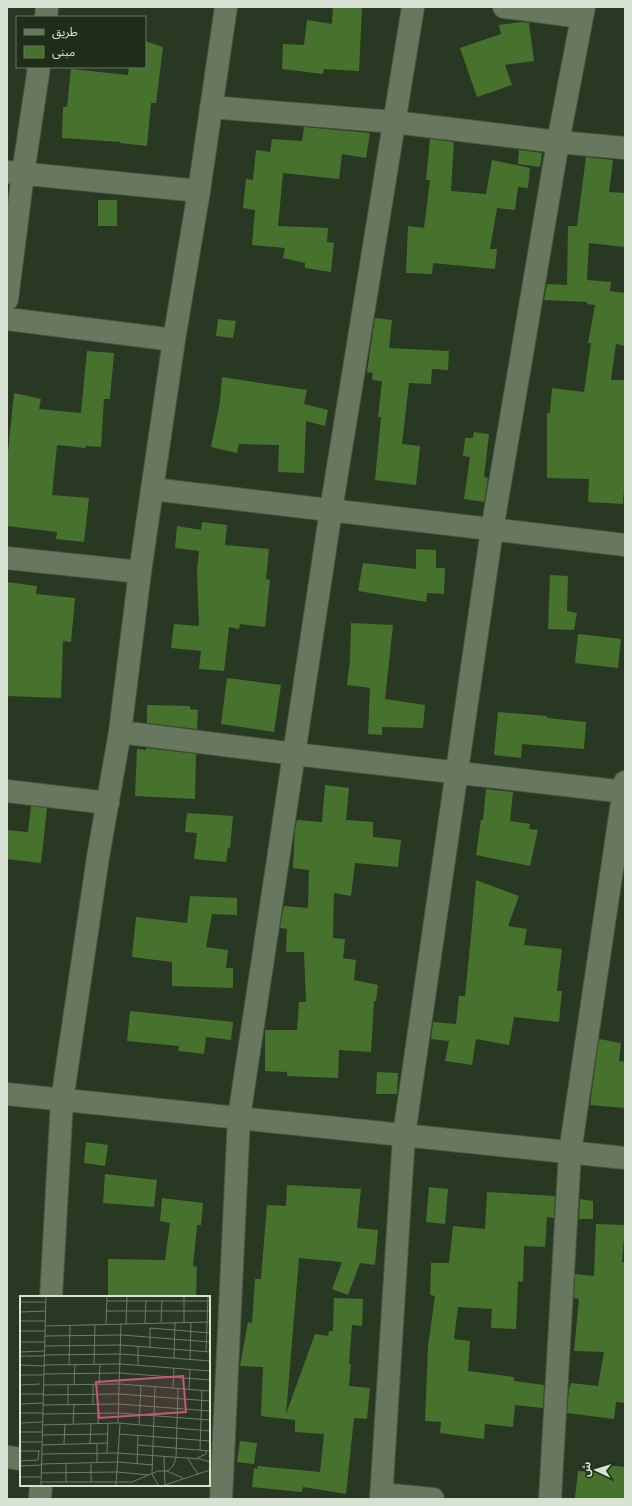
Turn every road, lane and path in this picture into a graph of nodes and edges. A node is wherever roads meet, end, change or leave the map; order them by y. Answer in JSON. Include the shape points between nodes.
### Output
{"nodes":[{"id":1,"x":226,"y":7,"type":"edge"},
{"id":2,"x":413,"y":7,"type":"edge"},
{"id":3,"x":504,"y":7,"type":"edge"},
{"id":4,"x":583,"y":12,"type":"edge"},
{"id":5,"x":38,"y":68,"type":"edge"},
{"id":6,"x":211,"y":106,"type":"junction"},
{"id":7,"x":394,"y":122,"type":"junction"},
{"id":8,"x":558,"y":142,"type":"junction"},
{"id":9,"x":625,"y":148,"type":"edge"},
{"id":10,"x":15,"y":173,"type":"edge"},
{"id":11,"x":199,"y":191,"type":"junction"},
{"id":12,"x":7,"y":299,"type":"edge"},
{"id":13,"x":7,"y":319,"type":"edge"},
{"id":14,"x":174,"y":340,"type":"junction"},
{"id":15,"x":152,"y":489,"type":"junction"},
{"id":16,"x":331,"y":510,"type":"junction"},
{"id":17,"x":492,"y":530,"type":"junction"},
{"id":18,"x":625,"y":544,"type":"edge"},
{"id":19,"x":7,"y":558,"type":"edge"},
{"id":20,"x":140,"y":572,"type":"junction"},
{"id":21,"x":120,"y":732,"type":"junction"},
{"id":22,"x":295,"y":754,"type":"junction"},
{"id":23,"x":456,"y":772,"type":"junction"},
{"id":24,"x":625,"y":789,"type":"edge"},
{"id":25,"x":7,"y":791,"type":"edge"},
{"id":26,"x":108,"y":803,"type":"junction"},
{"id":27,"x":7,"y":1094,"type":"edge"},
{"id":28,"x":62,"y":1101,"type":"junction"},
{"id":29,"x":239,"y":1118,"type":"junction"},
{"id":30,"x":404,"y":1135,"type":"junction"},
{"id":31,"x":570,"y":1152,"type":"junction"},
{"id":32,"x":625,"y":1158,"type":"edge"},
{"id":33,"x":51,"y":1296,"type":"edge"},
{"id":34,"x":7,"y":1457,"type":"edge"},
{"id":35,"x":20,"y":1459,"type":"edge"},
{"id":36,"x":41,"y":1486,"type":"edge"},
{"id":37,"x":381,"y":1496,"type":"edge"},
{"id":38,"x":40,"y":1499,"type":"edge"},
{"id":39,"x":221,"y":1499,"type":"edge"},
{"id":40,"x":432,"y":1499,"type":"edge"},
{"id":41,"x":550,"y":1499,"type":"edge"}],
"edges":[{"from":1,"to":6,"type":"street"},
{"from":2,"to":7,"type":"street"},
{"from":3,"to":4,"type":"street"},
{"from":4,"to":8,"type":"street"},
{"from":5,"to":10,"type":"street"},
{"from":6,"to":7,"type":"street"},
{"from":6,"to":11,"type":"street"},
{"from":7,"to":8,"type":"street"},
{"from":7,"to":16,"type":"street"},
{"from":8,"to":9,"type":"street"},
{"from":8,"to":17,"type":"street"},
{"from":10,"to":11,"type":"street"},
{"from":10,"to":12,"type":"street"},
{"from":11,"to":14,"type":"street"},
{"from":13,"to":14,"type":"street"},
{"from":14,"to":15,"type":"street"},
{"from":15,"to":16,"type":"street"},
{"from":15,"to":20,"type":"street"},
{"from":16,"to":17,"type":"street"},
{"from":16,"to":22,"type":"street"},
{"from":17,"to":18,"type":"street"},
{"from":17,"to":23,"type":"street"},
{"from":19,"to":20,"type":"street"},
{"from":20,"to":21,"type":"street"},
{"from":21,"to":22,"type":"street"},
{"from":21,"to":26,"type":"street"},
{"from":22,"to":23,"type":"street"},
{"from":22,"to":29,"type":"street"},
{"from":23,"to":24,"type":"street"},
{"from":23,"to":30,"type":"street"},
{"from":24,"to":31,"type":"street"},
{"from":25,"to":26,"type":"street"},
{"from":26,"to":28,"type":"street"},
{"from":27,"to":28,"type":"street"},
{"from":28,"to":29,"type":"street"},
{"from":28,"to":33,"type":"street"},
{"from":29,"to":30,"type":"street"},
{"from":29,"to":39,"type":"street"},
{"from":30,"to":31,"type":"street"},
{"from":30,"to":37,"type":"street"},
{"from":31,"to":32,"type":"street"},
{"from":31,"to":41,"type":"street"},
{"from":34,"to":35,"type":"street"},
{"from":36,"to":38,"type":"street"},
{"from":37,"to":40,"type":"street"}]}
